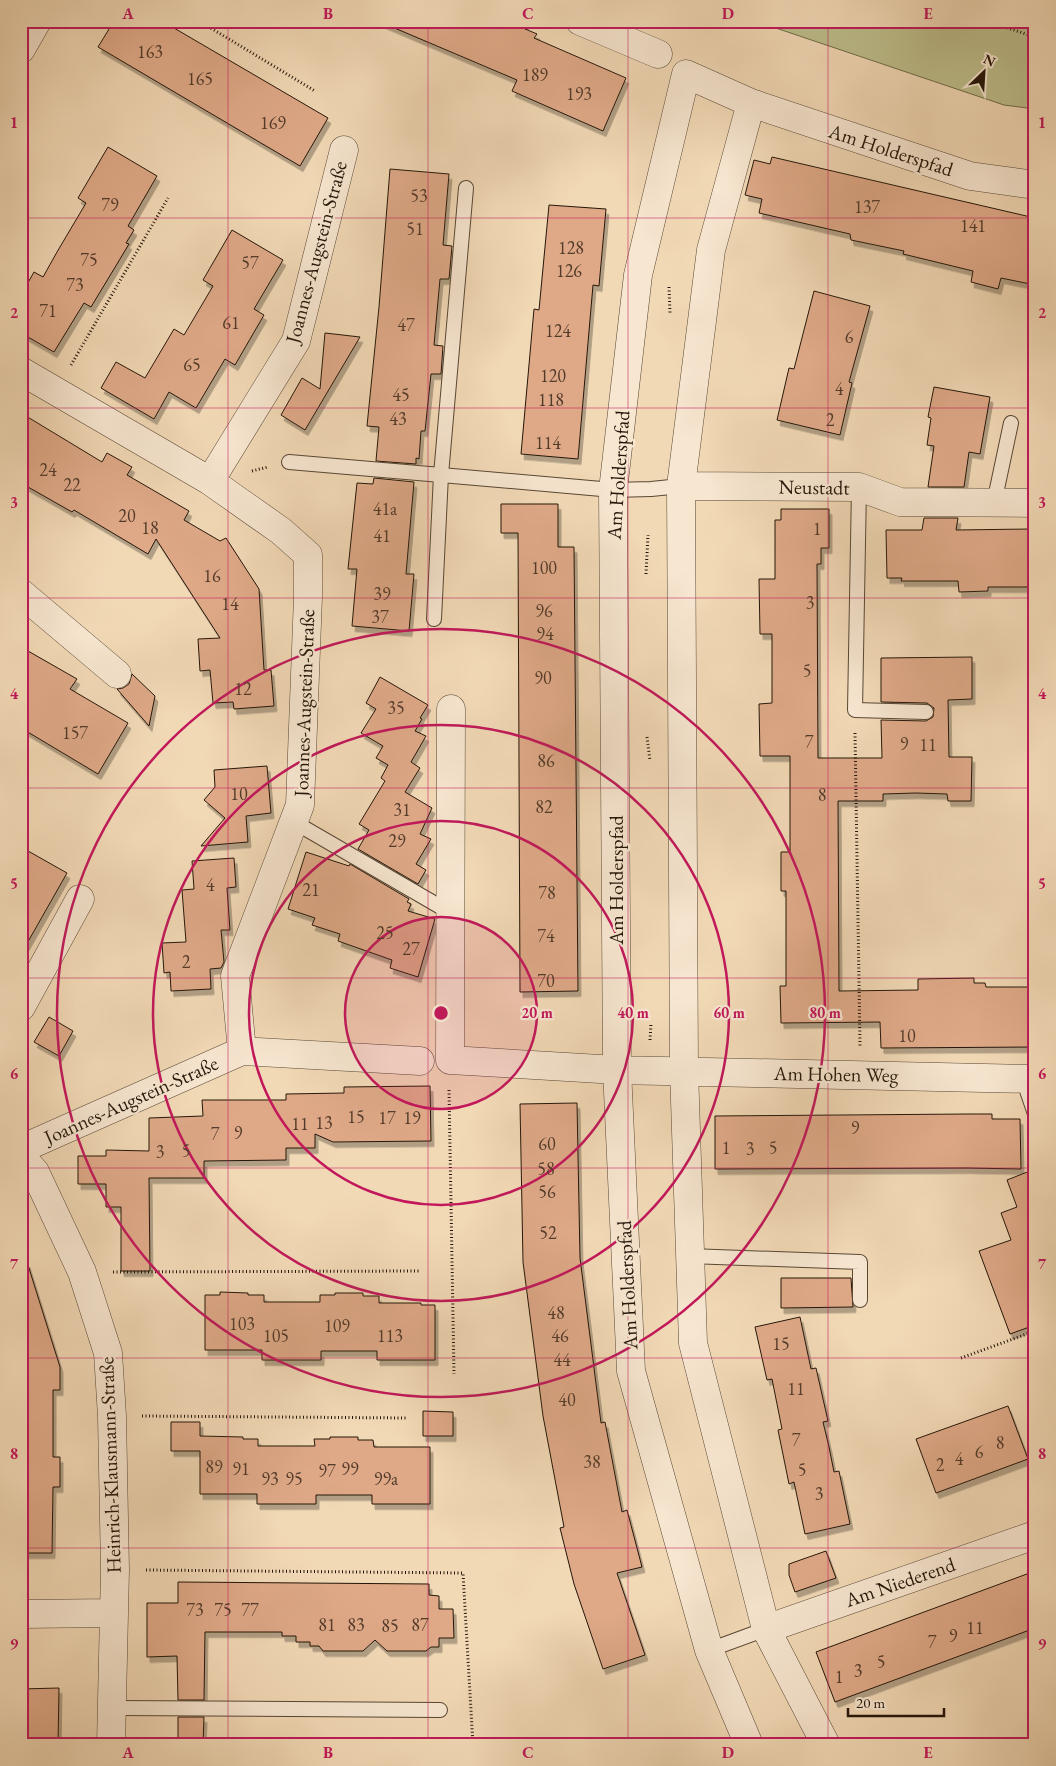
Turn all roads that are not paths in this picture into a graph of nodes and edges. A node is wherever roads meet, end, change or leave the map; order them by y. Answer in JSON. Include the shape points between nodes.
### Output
{"nodes":[{"id":1,"x":37,"y":21,"type":"edge"},
{"id":2,"x":580,"y":21,"type":"edge"},
{"id":3,"x":21,"y":48,"type":"edge"},
{"id":4,"x":658,"y":54,"type":"dead end"},
{"id":5,"x":751,"y":103,"type":"junction"},
{"id":6,"x":344,"y":150,"type":"dead end"},
{"id":7,"x":1035,"y":186,"type":"edge"},
{"id":8,"x":466,"y":188,"type":"dead end"},
{"id":9,"x":21,"y":371,"type":"edge"},
{"id":10,"x":1011,"y":423,"type":"dead end"},
{"id":11,"x":289,"y":462,"type":"dead end"},
{"id":12,"x":442,"y":475,"type":"junction"},
{"id":13,"x":210,"y":481,"type":"junction"},
{"id":14,"x":681,"y":486,"type":"junction"},
{"id":15,"x":859,"y":487,"type":"junction"},
{"id":16,"x":613,"y":490,"type":"junction"},
{"id":17,"x":994,"y":503,"type":"junction"},
{"id":18,"x":1035,"y":504,"type":"edge"},
{"id":19,"x":21,"y":593,"type":"edge"},
{"id":20,"x":434,"y":619,"type":"dead end"},
{"id":21,"x":116,"y":674,"type":"dead end"},
{"id":22,"x":451,"y":709,"type":"dead end"},
{"id":23,"x":926,"y":712,"type":"dead end"},
{"id":24,"x":294,"y":822,"type":"junction"},
{"id":25,"x":80,"y":899,"type":"dead end"},
{"id":26,"x":451,"y":913,"type":"junction"},
{"id":27,"x":21,"y":1007,"type":"edge"},
{"id":28,"x":242,"y":1051,"type":"junction"},
{"id":29,"x":420,"y":1061,"type":"dead end"},
{"id":30,"x":617,"y":1070,"type":"junction"},
{"id":31,"x":684,"y":1070,"type":"junction"},
{"id":32,"x":1029,"y":1079,"type":"edge"},
{"id":33,"x":1035,"y":1114,"type":"edge"},
{"id":34,"x":21,"y":1149,"type":"edge"},
{"id":35,"x":21,"y":1156,"type":"edge"},
{"id":36,"x":689,"y":1256,"type":"junction"},
{"id":37,"x":860,"y":1300,"type":"dead end"},
{"id":38,"x":1035,"y":1535,"type":"edge"},
{"id":39,"x":114,"y":1613,"type":"junction"},
{"id":40,"x":21,"y":1614,"type":"edge"},
{"id":41,"x":766,"y":1629,"type":"junction"},
{"id":42,"x":709,"y":1650,"type":"junction"},
{"id":43,"x":113,"y":1708,"type":"junction"},
{"id":44,"x":440,"y":1710,"type":"dead end"},
{"id":45,"x":111,"y":1745,"type":"edge"},
{"id":46,"x":749,"y":1745,"type":"edge"},
{"id":47,"x":826,"y":1745,"type":"edge"}],
"edges":[{"from":1,"to":3,"type":"street"},
{"from":2,"to":4,"type":"street"},
{"from":5,"to":7,"type":"street","name":"Am Holderspfad","via":[[970,176]]},
{"from":5,"to":14,"type":"street","via":[[711,250]]},
{"from":5,"to":16,"type":"street","name":"Am Holderspfad","via":[[686,74],[638,275]]},
{"from":6,"to":13,"type":"street","name":"Joannes-Augstein-Straße","via":[[296,341]]},
{"from":8,"to":12,"type":"lane"},
{"from":9,"to":13,"type":"street","name":"Joannes-Augstein-Straße"},
{"from":10,"to":17,"type":"lane"},
{"from":11,"to":12,"type":"lane"},
{"from":12,"to":16,"type":"lane"},
{"from":12,"to":20,"type":"lane"},
{"from":13,"to":24,"type":"street","name":"Joannes-Augstein-Straße","via":[[308,555],[300,805]]},
{"from":14,"to":15,"type":"street","name":"Neustadt"},
{"from":14,"to":16,"type":"lane"},
{"from":14,"to":31,"type":"street"},
{"from":15,"to":17,"type":"street","name":"Neustadt","via":[[900,502]]},
{"from":15,"to":23,"type":"lane","via":[[855,710]]},
{"from":16,"to":30,"type":"street","name":"Am Holderspfad"},
{"from":17,"to":18,"type":"street","name":"Neustadt"},
{"from":19,"to":21,"type":"street"},
{"from":22,"to":26,"type":"street"},
{"from":24,"to":26,"type":"lane"},
{"from":24,"to":28,"type":"street","name":"Joannes-Augstein-Straße","via":[[235,976]]},
{"from":25,"to":27,"type":"street"},
{"from":26,"to":30,"type":"street","via":[[450,1060]]},
{"from":28,"to":29,"type":"street","name":"Joannes-Augstein-Straße"},
{"from":28,"to":34,"type":"street","name":"Joannes-Augstein-Straße"},
{"from":30,"to":31,"type":"street","name":"Am Hohen Weg"},
{"from":30,"to":42,"type":"street","name":"Am Holderspfad","via":[[630,1371]]},
{"from":31,"to":32,"type":"street","name":"Am Hohen Weg"},
{"from":31,"to":36,"type":"street"},
{"from":32,"to":33,"type":"lane","name":"Am Hohen Weg"},
{"from":35,"to":39,"type":"street","name":"Heinrich-Klausmann-Straße","via":[[35,1172],[82,1272],[108,1353],[112,1416]]},
{"from":36,"to":37,"type":"lane","via":[[860,1262]]},
{"from":36,"to":41,"type":"street","via":[[693,1343]]},
{"from":38,"to":41,"type":"street","name":"Am Niederend"},
{"from":39,"to":40,"type":"street"},
{"from":39,"to":43,"type":"street","name":"Heinrich-Klausmann-Straße"},
{"from":41,"to":42,"type":"lane"},
{"from":41,"to":47,"type":"street"},
{"from":42,"to":46,"type":"street","name":"Am Holderspfad"},
{"from":43,"to":44,"type":"lane"},
{"from":43,"to":45,"type":"street","name":"Heinrich-Klausmann-Straße"}]}
